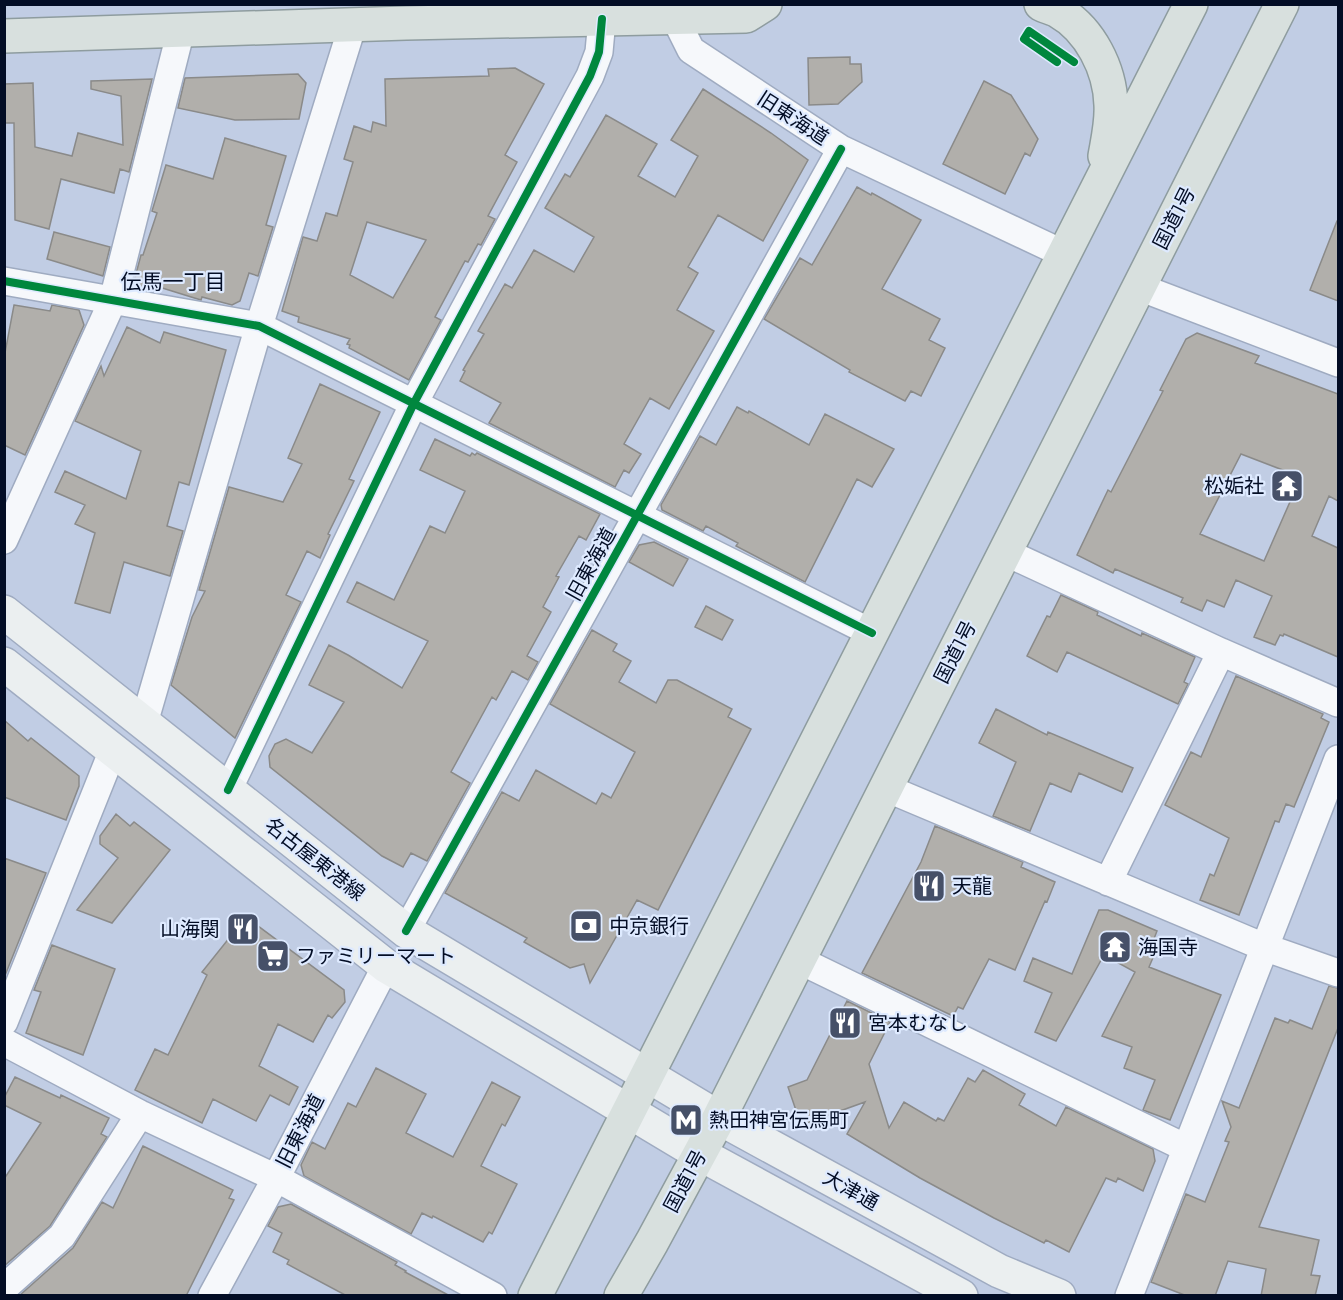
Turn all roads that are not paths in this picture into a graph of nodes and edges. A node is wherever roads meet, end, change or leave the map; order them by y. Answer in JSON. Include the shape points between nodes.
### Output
{"nodes":[{"id":1,"x":765,"y":4,"type":"edge"},
{"id":2,"x":1041,"y":4,"type":"edge"},
{"id":3,"x":1191,"y":4,"type":"edge"},
{"id":4,"x":1282,"y":4,"type":"edge"},
{"id":5,"x":674,"y":16,"type":"junction"},
{"id":6,"x":602,"y":19,"type":"junction"},
{"id":7,"x":353,"y":24,"type":"junction"},
{"id":8,"x":181,"y":30,"type":"junction"},
{"id":9,"x":4,"y":36,"type":"edge"},
{"id":10,"x":841,"y":149,"type":"junction"},
{"id":11,"x":1097,"y":190,"type":"junction"},
{"id":12,"x":1064,"y":254,"type":"junction"},
{"id":13,"x":4,"y":281,"type":"edge"},
{"id":14,"x":1139,"y":287,"type":"junction"},
{"id":15,"x":113,"y":300,"type":"junction"},
{"id":16,"x":259,"y":326,"type":"junction"},
{"id":17,"x":1338,"y":363,"type":"edge"},
{"id":18,"x":414,"y":403,"type":"junction"},
{"id":19,"x":637,"y":515,"type":"junction"},
{"id":20,"x":4,"y":540,"type":"edge"},
{"id":21,"x":1005,"y":552,"type":"junction"},
{"id":22,"x":4,"y":612,"type":"edge"},
{"id":23,"x":872,"y":633,"type":"junction"},
{"id":24,"x":1221,"y":652,"type":"junction"},
{"id":25,"x":4,"y":664,"type":"edge"},
{"id":26,"x":1338,"y":703,"type":"edge"},
{"id":27,"x":144,"y":723,"type":"junction"},
{"id":28,"x":113,"y":750,"type":"junction"},
{"id":29,"x":1338,"y":759,"type":"edge"},
{"id":30,"x":886,"y":788,"type":"junction"},
{"id":31,"x":228,"y":789,"type":"junction"},
{"id":32,"x":1108,"y":882,"type":"junction"},
{"id":33,"x":406,"y":931,"type":"junction"},
{"id":34,"x":1264,"y":947,"type":"junction"},
{"id":35,"x":799,"y":960,"type":"junction"},
{"id":36,"x":386,"y":966,"type":"junction"},
{"id":37,"x":1338,"y":973,"type":"edge"},
{"id":38,"x":4,"y":1022,"type":"edge"},
{"id":39,"x":4,"y":1042,"type":"edge"},
{"id":40,"x":648,"y":1074,"type":"junction"},
{"id":41,"x":630,"y":1112,"type":"junction"},
{"id":42,"x":140,"y":1114,"type":"junction"},
{"id":43,"x":719,"y":1118,"type":"junction"},
{"id":44,"x":1186,"y":1148,"type":"junction"},
{"id":45,"x":700,"y":1154,"type":"junction"},
{"id":46,"x":276,"y":1178,"type":"junction"},
{"id":47,"x":4,"y":1288,"type":"edge"},
{"id":48,"x":623,"y":1293,"type":"edge"},
{"id":49,"x":212,"y":1296,"type":"edge"},
{"id":50,"x":493,"y":1296,"type":"edge"},
{"id":51,"x":535,"y":1296,"type":"edge"},
{"id":52,"x":961,"y":1296,"type":"edge"},
{"id":53,"x":1059,"y":1296,"type":"edge"},
{"id":54,"x":1129,"y":1296,"type":"edge"}],
"edges":[{"from":1,"to":5,"type":"highway","via":[[746,16]]},
{"from":2,"to":11,"type":"highway","via":[[1058,11],[1081,29],[1106,73],[1112,104],[1110,130]]},
{"from":3,"to":11,"type":"highway"},
{"from":4,"to":14,"type":"highway","name":"国道1号"},
{"from":5,"to":6,"type":"highway"},
{"from":5,"to":10,"type":"street","name":"旧東海道","via":[[691,50]]},
{"from":6,"to":7,"type":"highway"},
{"from":6,"to":18,"type":"street","via":[[599,52],[591,76]]},
{"from":7,"to":8,"type":"highway"},
{"from":7,"to":16,"type":"street"},
{"from":8,"to":9,"type":"highway"},
{"from":8,"to":15,"type":"street"},
{"from":10,"to":12,"type":"street"},
{"from":10,"to":19,"type":"street","name":"旧東海道"},
{"from":11,"to":12,"type":"highway"},
{"from":12,"to":23,"type":"highway"},
{"from":13,"to":15,"type":"street"},
{"from":14,"to":17,"type":"street"},
{"from":14,"to":21,"type":"highway","name":"国道1号"},
{"from":15,"to":16,"type":"street"},
{"from":15,"to":20,"type":"street"},
{"from":16,"to":18,"type":"street"},
{"from":16,"to":27,"type":"street"},
{"from":18,"to":19,"type":"street"},
{"from":18,"to":31,"type":"street"},
{"from":19,"to":23,"type":"street"},
{"from":19,"to":33,"type":"street","name":"旧東海道"},
{"from":21,"to":24,"type":"street"},
{"from":21,"to":30,"type":"highway","name":"国道1号"},
{"from":22,"to":27,"type":"main road","name":"名古屋東港線"},
{"from":23,"to":40,"type":"highway"},
{"from":24,"to":26,"type":"street"},
{"from":24,"to":32,"type":"street"},
{"from":25,"to":28,"type":"main road","name":"名古屋東港線"},
{"from":27,"to":31,"type":"main road","name":"名古屋東港線"},
{"from":28,"to":36,"type":"main road","name":"名古屋東港線"},
{"from":28,"to":38,"type":"street"},
{"from":29,"to":34,"type":"street"},
{"from":30,"to":32,"type":"street"},
{"from":30,"to":35,"type":"highway","name":"国道1号"},
{"from":31,"to":33,"type":"main road","name":"名古屋東港線"},
{"from":32,"to":34,"type":"street"},
{"from":33,"to":40,"type":"main road","name":"名古屋東港線"},
{"from":34,"to":37,"type":"street"},
{"from":34,"to":44,"type":"street"},
{"from":35,"to":43,"type":"highway","name":"国道1号"},
{"from":35,"to":44,"type":"street"},
{"from":36,"to":41,"type":"main road","name":"名古屋東港線"},
{"from":36,"to":46,"type":"street","name":"旧東海道"},
{"from":39,"to":42,"type":"street"},
{"from":40,"to":41,"type":"highway"},
{"from":40,"to":43,"type":"main road","name":"大津通"},
{"from":41,"to":45,"type":"main road","name":"大津通"},
{"from":41,"to":51,"type":"highway"},
{"from":42,"to":46,"type":"street"},
{"from":42,"to":47,"type":"street","via":[[62,1236]]},
{"from":43,"to":45,"type":"highway","name":"国道1号"},
{"from":43,"to":53,"type":"main road","name":"大津通","via":[[999,1271]]},
{"from":44,"to":54,"type":"street"},
{"from":45,"to":48,"type":"highway","name":"国道1号"},
{"from":45,"to":52,"type":"main road","name":"大津通"},
{"from":46,"to":49,"type":"street","name":"旧東海道"},
{"from":46,"to":50,"type":"street"}]}
